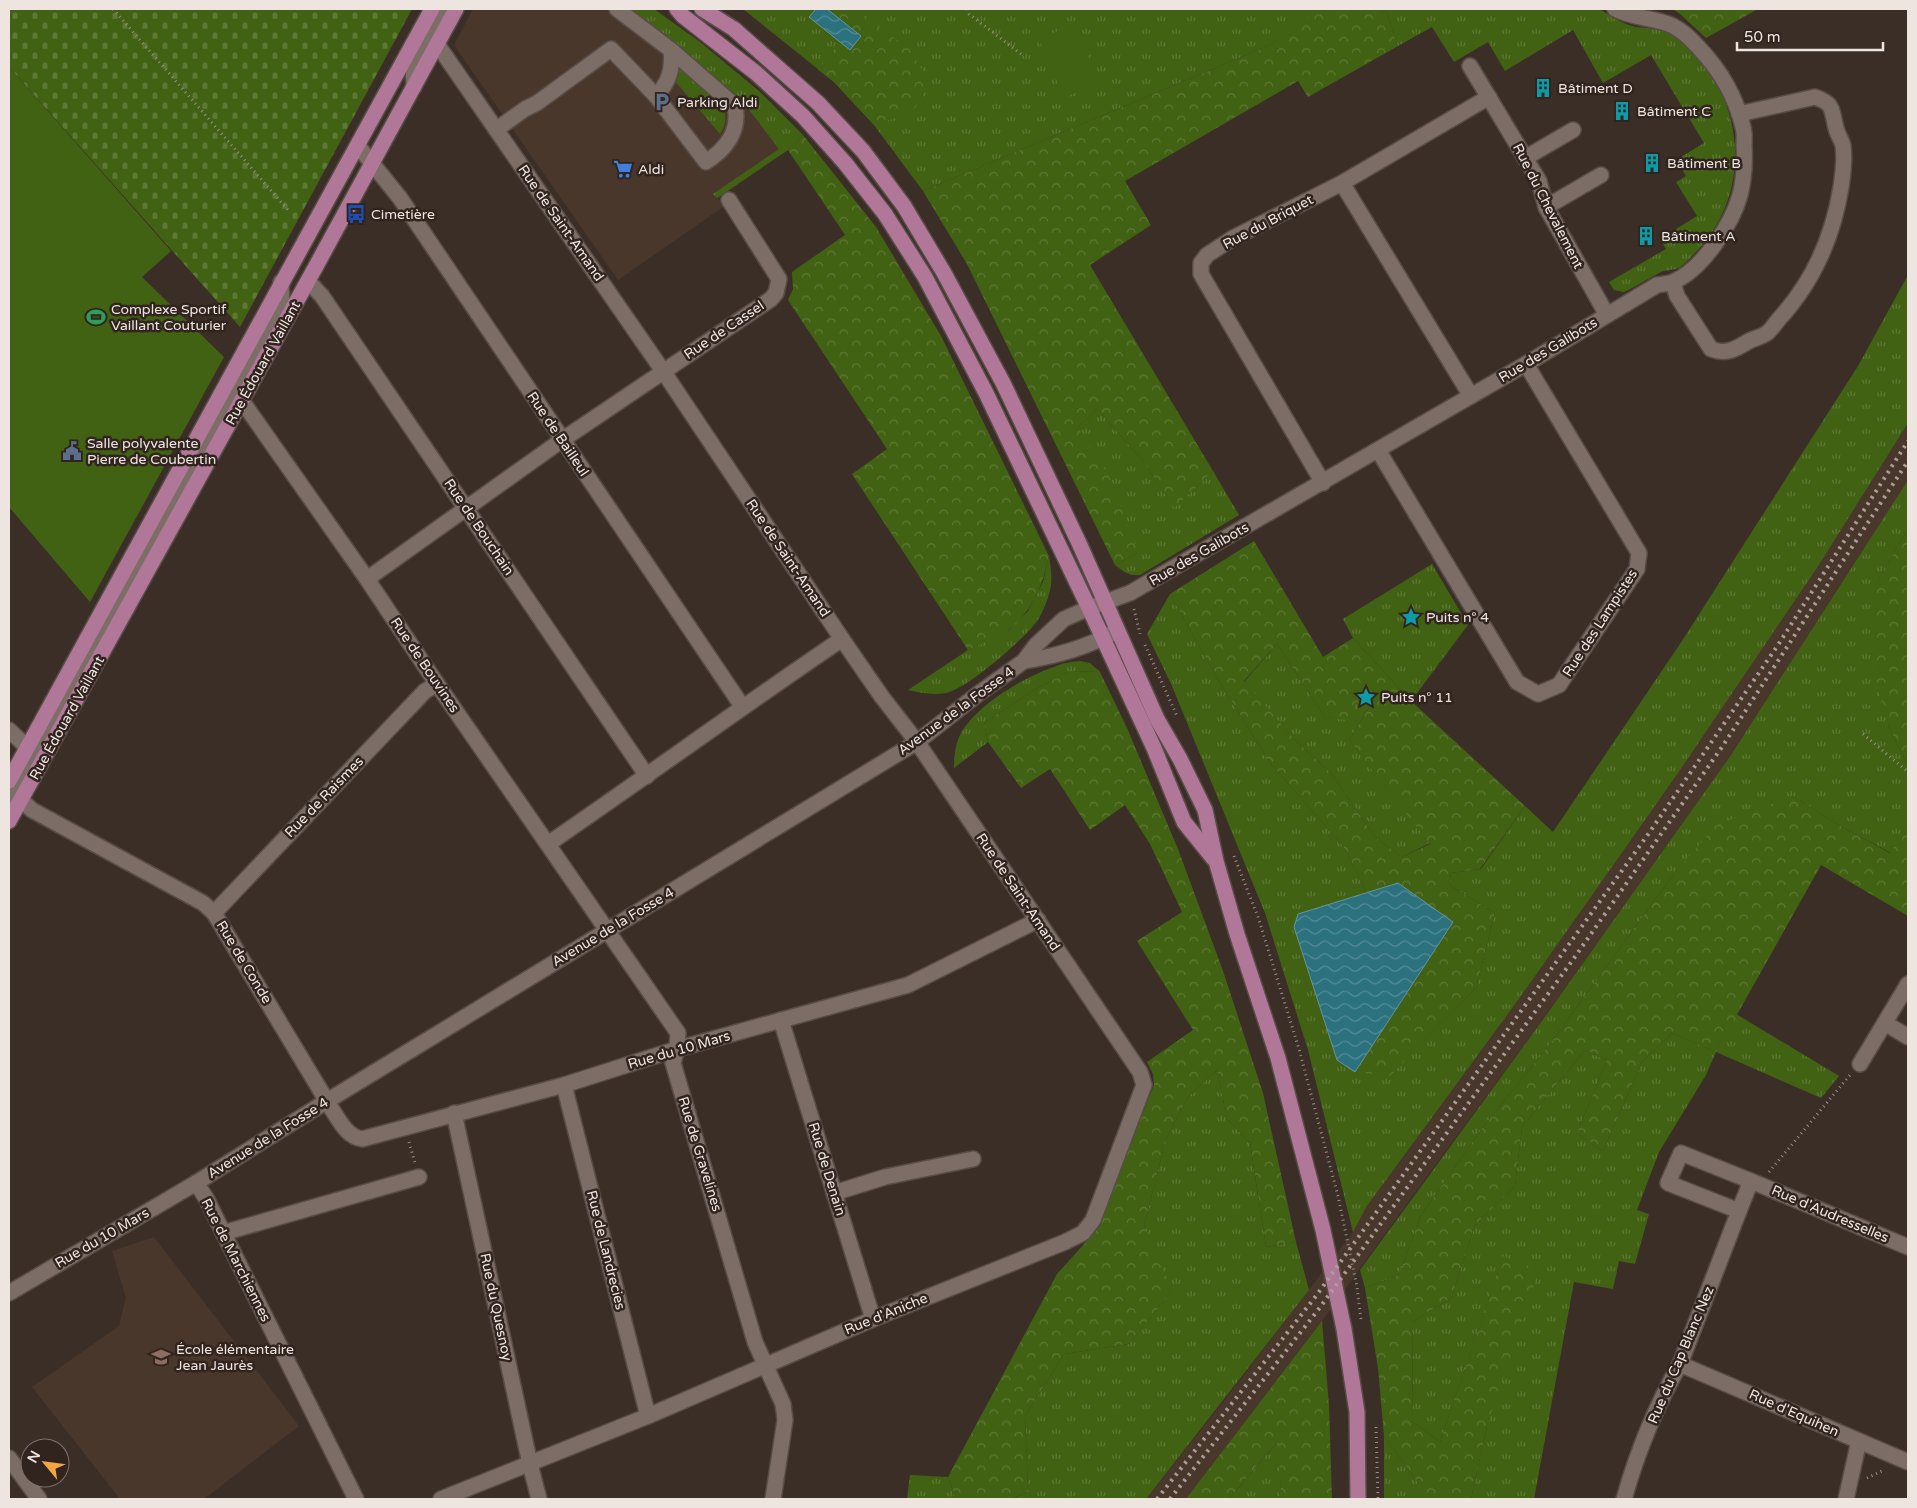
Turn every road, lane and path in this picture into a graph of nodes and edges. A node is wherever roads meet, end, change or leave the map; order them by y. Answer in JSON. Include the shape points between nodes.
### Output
{"nodes":[{"id":1,"x":113,"y":9,"type":"edge"},
{"id":2,"x":432,"y":9,"type":"edge"},
{"id":3,"x":444,"y":9,"type":"edge"},
{"id":4,"x":456,"y":9,"type":"edge"},
{"id":5,"x":617,"y":9,"type":"edge"},
{"id":6,"x":677,"y":9,"type":"edge"},
{"id":7,"x":702,"y":9,"type":"edge"},
{"id":8,"x":967,"y":9,"type":"edge"},
{"id":9,"x":1615,"y":9,"type":"edge"},
{"id":10,"x":437,"y":44,"type":"junction"},
{"id":11,"x":672,"y":50,"type":"junction"},
{"id":12,"x":1020,"y":54,"type":"dead end"},
{"id":13,"x":1470,"y":66,"type":"dead end"},
{"id":14,"x":414,"y":87,"type":"junction"},
{"id":15,"x":656,"y":96,"type":"junction"},
{"id":16,"x":1489,"y":97,"type":"junction"},
{"id":17,"x":1739,"y":114,"type":"junction"},
{"id":18,"x":497,"y":129,"type":"junction"},
{"id":19,"x":1573,"y":130,"type":"dead end"},
{"id":20,"x":358,"y":146,"type":"junction"},
{"id":21,"x":1525,"y":158,"type":"junction"},
{"id":22,"x":372,"y":164,"type":"junction"},
{"id":23,"x":1601,"y":175,"type":"dead end"},
{"id":24,"x":1342,"y":183,"type":"junction"},
{"id":25,"x":729,"y":200,"type":"dead end"},
{"id":26,"x":1546,"y":206,"type":"junction"},
{"id":27,"x":288,"y":210,"type":"dead end"},
{"id":28,"x":308,"y":281,"type":"junction"},
{"id":29,"x":281,"y":282,"type":"junction"},
{"id":30,"x":1673,"y":283,"type":"junction"},
{"id":31,"x":1607,"y":315,"type":"junction"},
{"id":32,"x":1526,"y":364,"type":"junction"},
{"id":33,"x":663,"y":371,"type":"junction"},
{"id":34,"x":1471,"y":396,"type":"junction"},
{"id":35,"x":242,"y":401,"type":"junction"},
{"id":36,"x":562,"y":440,"type":"junction"},
{"id":37,"x":1378,"y":450,"type":"junction"},
{"id":38,"x":1323,"y":483,"type":"junction"},
{"id":39,"x":466,"y":508,"type":"junction"},
{"id":40,"x":367,"y":580,"type":"junction"},
{"id":41,"x":1106,"y":602,"type":"junction"},
{"id":42,"x":1088,"y":608,"type":"junction"},
{"id":43,"x":1117,"y":630,"type":"junction"},
{"id":44,"x":1102,"y":638,"type":"junction"},
{"id":45,"x":842,"y":639,"type":"junction"},
{"id":46,"x":1024,"y":661,"type":"junction"},
{"id":47,"x":437,"y":684,"type":"junction"},
{"id":48,"x":742,"y":706,"type":"junction"},
{"id":49,"x":9,"y":730,"type":"edge"},
{"id":50,"x":1862,"y":734,"type":"dead end"},
{"id":51,"x":917,"y":742,"type":"junction"},
{"id":52,"x":27,"y":747,"type":"junction"},
{"id":53,"x":1908,"y":772,"type":"edge"},
{"id":54,"x":648,"y":776,"type":"junction"},
{"id":55,"x":9,"y":781,"type":"edge"},
{"id":56,"x":15,"y":801,"type":"edge"},
{"id":57,"x":9,"y":821,"type":"edge"},
{"id":58,"x":548,"y":844,"type":"junction"},
{"id":59,"x":1216,"y":861,"type":"junction"},
{"id":60,"x":214,"y":913,"type":"junction"},
{"id":61,"x":1038,"y":920,"type":"junction"},
{"id":62,"x":607,"y":930,"type":"junction"},
{"id":63,"x":1908,"y":984,"type":"edge"},
{"id":64,"x":781,"y":1020,"type":"junction"},
{"id":65,"x":1885,"y":1023,"type":"junction"},
{"id":66,"x":1908,"y":1037,"type":"edge"},
{"id":67,"x":676,"y":1049,"type":"junction"},
{"id":68,"x":1860,"y":1064,"type":"joint"},
{"id":69,"x":1140,"y":1072,"type":"joint"},
{"id":70,"x":564,"y":1085,"type":"junction"},
{"id":71,"x":327,"y":1101,"type":"junction"},
{"id":72,"x":454,"y":1113,"type":"junction"},
{"id":73,"x":405,"y":1127,"type":"junction"},
{"id":74,"x":973,"y":1159,"type":"dead end"},
{"id":75,"x":419,"y":1177,"type":"joint"},
{"id":76,"x":1755,"y":1182,"type":"junction"},
{"id":77,"x":196,"y":1183,"type":"junction"},
{"id":78,"x":834,"y":1193,"type":"junction"},
{"id":79,"x":1739,"y":1211,"type":"junction"},
{"id":80,"x":223,"y":1233,"type":"junction"},
{"id":81,"x":1908,"y":1246,"type":"edge"},
{"id":82,"x":9,"y":1292,"type":"edge"},
{"id":83,"x":873,"y":1319,"type":"junction"},
{"id":84,"x":1680,"y":1364,"type":"junction"},
{"id":85,"x":766,"y":1366,"type":"junction"},
{"id":86,"x":648,"y":1416,"type":"junction"},
{"id":87,"x":1859,"y":1441,"type":"junction"},
{"id":88,"x":9,"y":1458,"type":"edge"},
{"id":89,"x":1906,"y":1461,"type":"edge"},
{"id":90,"x":530,"y":1464,"type":"junction"},
{"id":91,"x":1850,"y":1478,"type":"junction"},
{"id":92,"x":39,"y":1499,"type":"edge"},
{"id":93,"x":356,"y":1499,"type":"edge"},
{"id":94,"x":441,"y":1499,"type":"edge"},
{"id":95,"x":539,"y":1499,"type":"edge"},
{"id":96,"x":773,"y":1499,"type":"edge"},
{"id":97,"x":1358,"y":1499,"type":"edge"},
{"id":98,"x":1624,"y":1499,"type":"edge"},
{"id":99,"x":1846,"y":1499,"type":"edge"}],
"edges":[{"from":1,"to":27,"type":"path"},
{"from":2,"to":20,"type":"main road","name":"Rue Édouard Vaillant"},
{"from":3,"to":14,"type":"street","via":[[413,66]]},
{"from":4,"to":10,"type":"main road","name":"Rue Édouard Vaillant"},
{"from":5,"to":11,"type":"street"},
{"from":6,"to":42,"type":"main road","via":[[803,116],[885,214],[925,277],[982,384]]},
{"from":7,"to":41,"type":"main road","via":[[734,29],[818,104],[863,151],[904,206],[1003,383]]},
{"from":8,"to":12,"type":"path","via":[[969,14]]},
{"from":9,"to":17,"type":"street","name":"Rue des Galibots","via":[[1672,26],[1686,36],[1715,66]]},
{"from":10,"to":14,"type":"main road","name":"Rue Édouard Vaillant"},
{"from":10,"to":18,"type":"street","name":"Rue de Saint-Amand"},
{"from":11,"to":15,"type":"street","via":[[671,72],[664,88]]},
{"from":11,"to":15,"type":"street","via":[[735,106],[736,121],[731,140],[706,162]]},
{"from":13,"to":16,"type":"street","name":"Rue du Chevalement"},
{"from":14,"to":22,"type":"main road","name":"Rue Édouard Vaillant"},
{"from":15,"to":18,"type":"street","via":[[611,48]]},
{"from":16,"to":21,"type":"street","name":"Rue du Chevalement"},
{"from":16,"to":24,"type":"street"},
{"from":17,"to":30,"type":"street","name":"Rue des Galibots","via":[[1744,129],[1744,175],[1733,214],[1702,260]]},
{"from":17,"to":30,"type":"street","via":[[1815,97],[1826,100],[1832,108],[1843,145],[1844,166],[1830,237],[1794,304],[1766,334],[1738,349],[1721,353],[1711,349],[1677,296]]},
{"from":18,"to":33,"type":"street","name":"Rue de Saint-Amand"},
{"from":19,"to":21,"type":"street"},
{"from":20,"to":22,"type":"street","name":"Rue de Bailleul"},
{"from":20,"to":29,"type":"main road","name":"Rue Édouard Vaillant"},
{"from":21,"to":26,"type":"street","name":"Rue du Chevalement","via":[[1539,181]]},
{"from":22,"to":28,"type":"main road","name":"Rue Édouard Vaillant"},
{"from":22,"to":36,"type":"street","name":"Rue de Bailleul","via":[[405,206]]},
{"from":23,"to":26,"type":"street"},
{"from":24,"to":34,"type":"street"},
{"from":24,"to":38,"type":"street","name":"Rue du Briquet","via":[[1234,238],[1207,255],[1201,269]]},
{"from":25,"to":33,"type":"street","name":"Rue de Cassel","via":[[776,272],[779,279],[776,293]]},
{"from":26,"to":31,"type":"street","name":"Rue du Chevalement"},
{"from":28,"to":35,"type":"main road","name":"Rue Édouard Vaillant"},
{"from":28,"to":39,"type":"street","name":"Rue de Bouchain","via":[[322,296]]},
{"from":29,"to":52,"type":"main road","name":"Rue Édouard Vaillant"},
{"from":29,"to":56,"type":"street","via":[[282,304]]},
{"from":30,"to":31,"type":"street","name":"Rue des Galibots","via":[[1657,285]]},
{"from":31,"to":32,"type":"street","name":"Rue des Galibots"},
{"from":32,"to":34,"type":"street","name":"Rue des Galibots"},
{"from":32,"to":37,"type":"street","name":"Rue des Lampistes","via":[[1639,553],[1638,569],[1559,685],[1538,694],[1517,682]]},
{"from":33,"to":36,"type":"street","name":"Rue de Cassel"},
{"from":33,"to":45,"type":"street","name":"Rue de Saint-Amand"},
{"from":34,"to":37,"type":"street","name":"Rue des Galibots"},
{"from":35,"to":40,"type":"street","name":"Rue de Bouvines"},
{"from":35,"to":56,"type":"main road","name":"Rue Édouard Vaillant"},
{"from":36,"to":39,"type":"street","name":"Rue de Cassel"},
{"from":36,"to":48,"type":"street","name":"Rue de Bailleul"},
{"from":37,"to":38,"type":"street","name":"Rue des Galibots"},
{"from":38,"to":41,"type":"street","name":"Rue des Galibots","via":[[1130,593]]},
{"from":39,"to":40,"type":"street","name":"Rue de Cassel"},
{"from":39,"to":54,"type":"street","name":"Rue de Bouchain"},
{"from":40,"to":47,"type":"street","name":"Rue de Bouvines"},
{"from":41,"to":42,"type":"street","name":"Rue des Galibots"},
{"from":41,"to":43,"type":"main road"},
{"from":42,"to":44,"type":"main road"},
{"from":42,"to":46,"type":"street","name":"Avenue de la Fosse 4","via":[[1064,618]]},
{"from":43,"to":44,"type":"street","name":"Avenue de la Fosse 4"},
{"from":43,"to":59,"type":"main road","via":[[1157,719],[1204,810]]},
{"from":44,"to":46,"type":"street","name":"Avenue de la Fosse 4","via":[[1069,652]]},
{"from":44,"to":59,"type":"main road","via":[[1154,748],[1184,822]]},
{"from":45,"to":48,"type":"street"},
{"from":45,"to":51,"type":"street","name":"Rue de Saint-Amand"},
{"from":46,"to":51,"type":"street","name":"Avenue de la Fosse 4"},
{"from":47,"to":58,"type":"street","name":"Rue de Bouvines"},
{"from":47,"to":60,"type":"street","name":"Rue de Raismes","via":[[425,691]]},
{"from":48,"to":54,"type":"street"},
{"from":49,"to":52,"type":"street"},
{"from":50,"to":53,"type":"path"},
{"from":51,"to":61,"type":"street","name":"Rue de Saint-Amand"},
{"from":51,"to":62,"type":"street","name":"Avenue de la Fosse 4"},
{"from":52,"to":55,"type":"main road","name":"Rue Édouard Vaillant"},
{"from":54,"to":58,"type":"street"},
{"from":56,"to":57,"type":"main road","name":"Rue Édouard Vaillant"},
{"from":56,"to":60,"type":"street","name":"Rue de Conde","via":[[202,903]]},
{"from":58,"to":62,"type":"street","name":"Rue de Bouvines"},
{"from":59,"to":97,"type":"main road","via":[[1278,1058],[1324,1230],[1357,1412]]},
{"from":60,"to":71,"type":"street","name":"Rue de Conde"},
{"from":61,"to":64,"type":"street","name":"Rue du 10 Mars","via":[[908,985]]},
{"from":61,"to":69,"type":"street","name":"Rue de Saint-Amand"},
{"from":62,"to":67,"type":"street","name":"Rue de Gravelines","via":[[678,1033]]},
{"from":62,"to":71,"type":"street","name":"Avenue de la Fosse 4"},
{"from":63,"to":65,"type":"street"},
{"from":64,"to":67,"type":"street","name":"Rue du 10 Mars"},
{"from":64,"to":78,"type":"street","name":"Rue de Denain"},
{"from":65,"to":66,"type":"street"},
{"from":65,"to":68,"type":"street"},
{"from":67,"to":70,"type":"street","name":"Rue du 10 Mars"},
{"from":67,"to":85,"type":"street","name":"Rue de Gravelines","via":[[672,1063],[755,1342]]},
{"from":68,"to":76,"type":"path"},
{"from":69,"to":83,"type":"street","name":"Rue d'Aniche","via":[[1143,1092],[1093,1220],[1083,1233]]},
{"from":70,"to":72,"type":"street","name":"Rue du 10 Mars"},
{"from":70,"to":86,"type":"street","name":"Rue de Landrecies"},
{"from":71,"to":73,"type":"street","name":"Rue du 10 Mars","via":[[353,1137],[362,1139]]},
{"from":71,"to":77,"type":"street","name":"Avenue de la Fosse 4"},
{"from":72,"to":73,"type":"street","name":"Rue du 10 Mars"},
{"from":72,"to":90,"type":"street","name":"Rue du Quesnoy"},
{"from":73,"to":75,"type":"path"},
{"from":74,"to":78,"type":"street","via":[[885,1177]]},
{"from":75,"to":80,"type":"street"},
{"from":76,"to":79,"type":"street","name":"Rue du Cap Blanc Nez"},
{"from":76,"to":79,"type":"street","via":[[1681,1152],[1668,1183]]},
{"from":76,"to":81,"type":"street","name":"Rue d'Audresselles"},
{"from":77,"to":80,"type":"street","name":"Rue de Marchiennes"},
{"from":77,"to":82,"type":"street","name":"Rue du 10 Mars"},
{"from":78,"to":83,"type":"street","name":"Rue de Denain"},
{"from":79,"to":84,"type":"street","name":"Rue du Cap Blanc Nez"},
{"from":80,"to":93,"type":"street","name":"Rue de Marchiennes"},
{"from":83,"to":85,"type":"street","name":"Rue d'Aniche"},
{"from":84,"to":87,"type":"street","name":"Rue d'Equihen"},
{"from":84,"to":98,"type":"street","name":"Rue du Cap Blanc Nez","via":[[1669,1382],[1632,1471]]},
{"from":85,"to":86,"type":"street","name":"Rue d'Aniche"},
{"from":85,"to":96,"type":"street","name":"Rue de Gravelines","via":[[783,1404],[784,1420]]},
{"from":86,"to":90,"type":"street","name":"Rue d'Aniche"},
{"from":87,"to":89,"type":"street","name":"Rue d'Equihen"},
{"from":87,"to":91,"type":"street"},
{"from":88,"to":92,"type":"street"},
{"from":89,"to":91,"type":"path","via":[[1862,1480]]},
{"from":90,"to":94,"type":"street","name":"Rue d'Aniche"},
{"from":90,"to":95,"type":"street","name":"Rue du Quesnoy"},
{"from":91,"to":99,"type":"street"}]}
